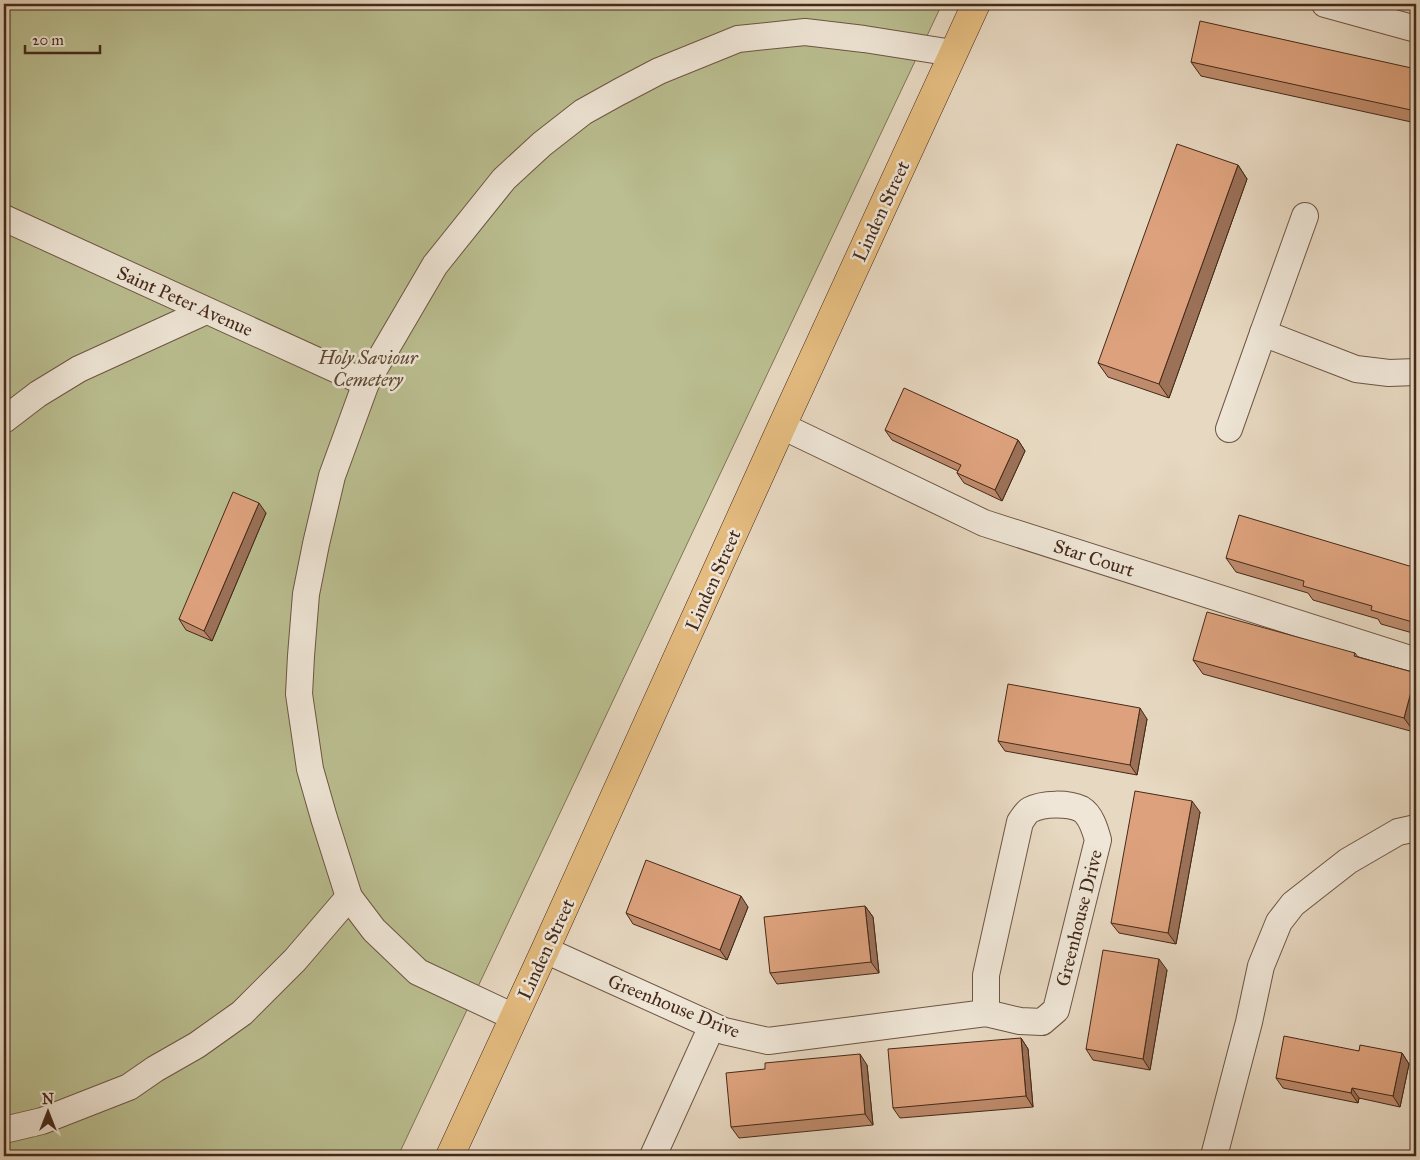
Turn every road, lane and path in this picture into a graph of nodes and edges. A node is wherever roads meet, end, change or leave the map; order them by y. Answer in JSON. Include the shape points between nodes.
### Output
{"nodes":[{"id":1,"x":976,"y":4,"type":"edge"},
{"id":2,"x":1325,"y":4,"type":"edge"},
{"id":3,"x":1416,"y":29,"type":"edge"},
{"id":4,"x":953,"y":53,"type":"junction"},
{"id":5,"x":1305,"y":216,"type":"dead end"},
{"id":6,"x":4,"y":218,"type":"edge"},
{"id":7,"x":206,"y":311,"type":"junction"},
{"id":8,"x":1263,"y":333,"type":"junction"},
{"id":9,"x":1416,"y":372,"type":"edge"},
{"id":10,"x":366,"y":383,"type":"junction"},
{"id":11,"x":4,"y":420,"type":"edge"},
{"id":12,"x":782,"y":426,"type":"junction"},
{"id":13,"x":1229,"y":429,"type":"dead end"},
{"id":14,"x":1416,"y":661,"type":"edge"},
{"id":15,"x":1416,"y":828,"type":"edge"},
{"id":16,"x":349,"y":897,"type":"junction"},
{"id":17,"x":545,"y":950,"type":"junction"},
{"id":18,"x":986,"y":1013,"type":"junction"},
{"id":19,"x":514,"y":1017,"type":"junction"},
{"id":20,"x":712,"y":1026,"type":"junction"},
{"id":21,"x":4,"y":1130,"type":"edge"},
{"id":22,"x":450,"y":1156,"type":"edge"},
{"id":23,"x":653,"y":1156,"type":"edge"},
{"id":24,"x":1214,"y":1156,"type":"edge"}],
"edges":[{"from":1,"to":4,"type":"main road","name":"Linden Street"},
{"from":2,"to":3,"type":"street"},
{"from":4,"to":10,"type":"street","via":[[805,32],[738,39],[659,71],[619,92],[576,118],[504,179],[435,264]]},
{"from":4,"to":12,"type":"main road","name":"Linden Street"},
{"from":5,"to":8,"type":"street"},
{"from":6,"to":7,"type":"street","name":"Saint Peter Avenue"},
{"from":7,"to":10,"type":"street","name":"Saint Peter Avenue"},
{"from":7,"to":11,"type":"street","via":[[79,369]]},
{"from":8,"to":9,"type":"street","via":[[1356,369],[1389,374]]},
{"from":8,"to":13,"type":"street"},
{"from":10,"to":16,"type":"street","via":[[332,476],[320,524],[306,594],[300,656],[299,694],[310,769]]},
{"from":12,"to":14,"type":"street","name":"Star Court","via":[[984,523]]},
{"from":12,"to":17,"type":"main road","name":"Linden Street"},
{"from":15,"to":24,"type":"street","via":[[1398,832],[1348,861],[1293,904],[1279,922],[1261,966]]},
{"from":16,"to":19,"type":"street","via":[[374,930],[418,972]]},
{"from":16,"to":21,"type":"street","via":[[295,960],[242,1013],[198,1044],[129,1087],[42,1121]]},
{"from":17,"to":19,"type":"main road","name":"Linden Street"},
{"from":17,"to":20,"type":"street","name":"Greenhouse Drive"},
{"from":18,"to":18,"type":"street","name":"Greenhouse Drive","via":[[1020,1021],[1042,1022],[1056,1010],[1098,840],[1094,824],[1082,810],[1044,804],[1029,810],[1020,822],[986,976]]},
{"from":18,"to":20,"type":"street","name":"Greenhouse Drive","via":[[768,1041]]},
{"from":19,"to":22,"type":"main road","name":"Linden Street"},
{"from":20,"to":23,"type":"street"}]}
